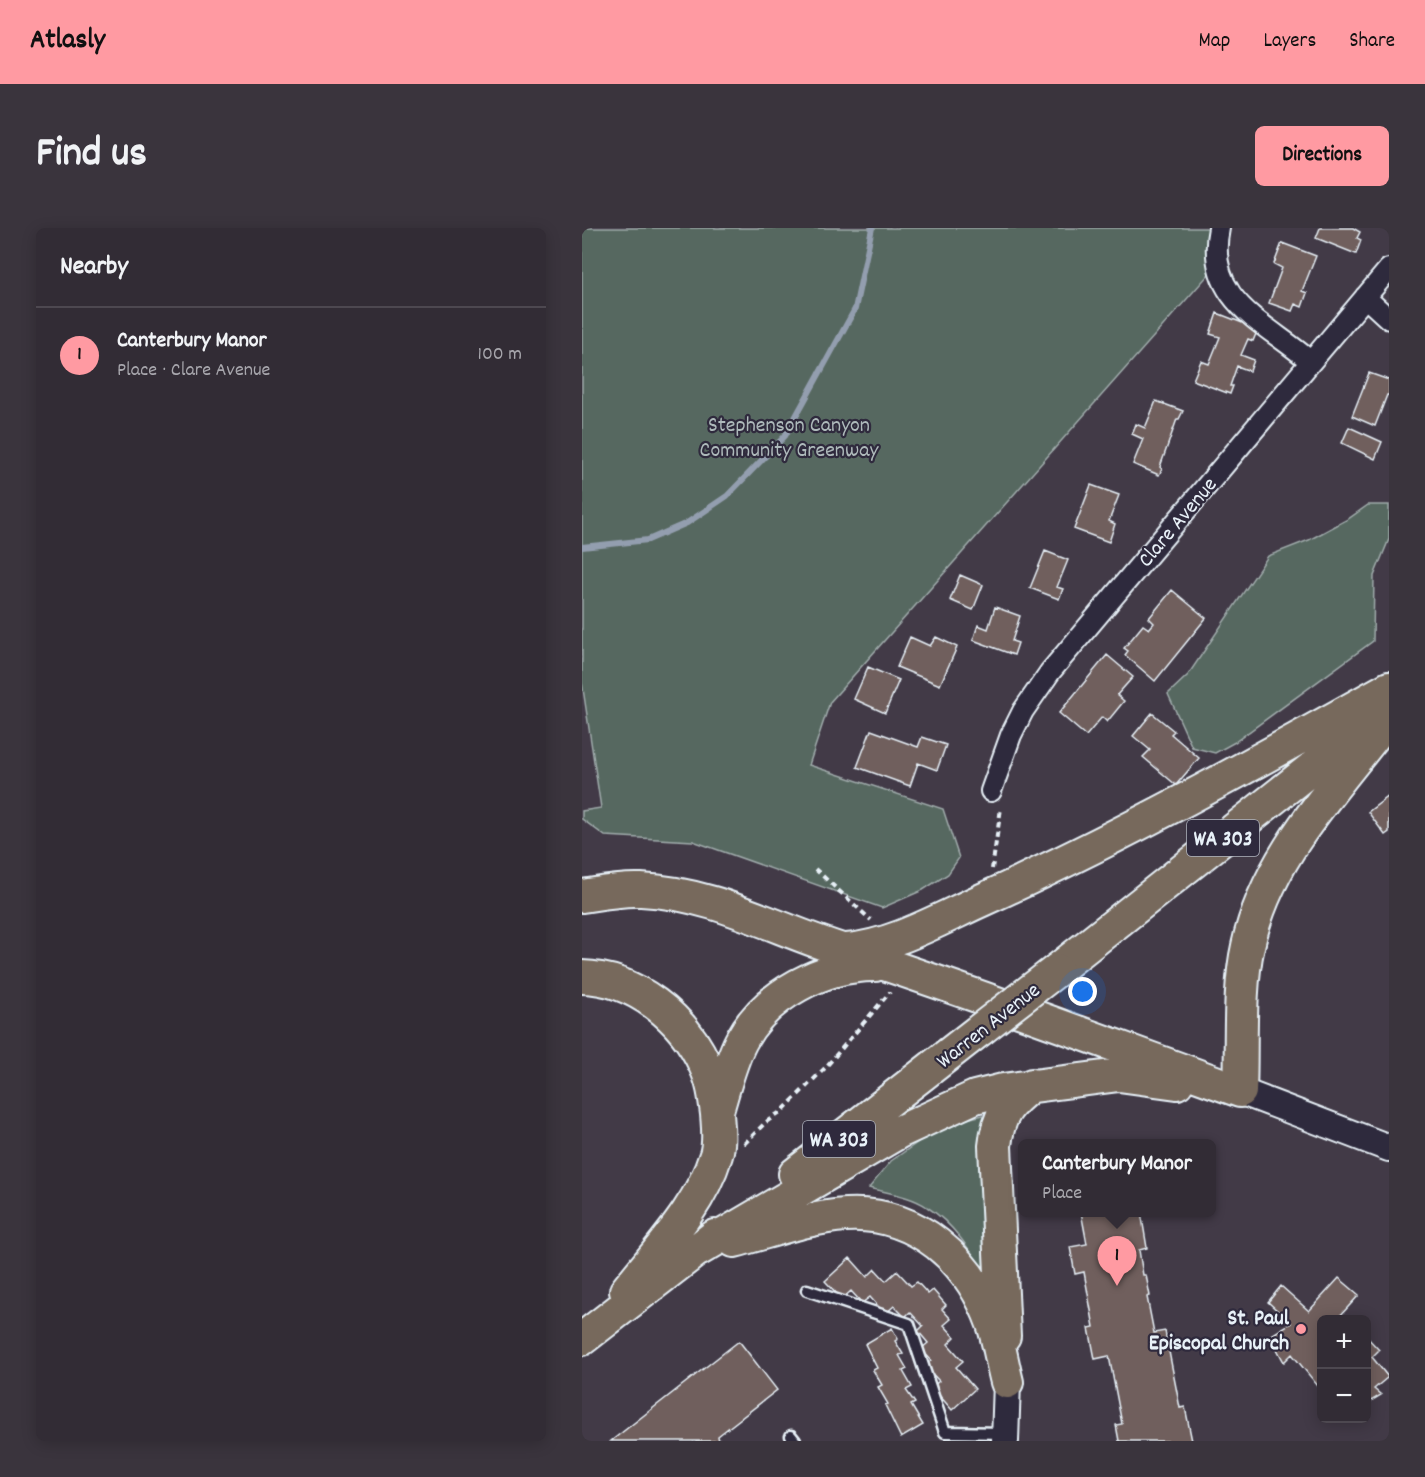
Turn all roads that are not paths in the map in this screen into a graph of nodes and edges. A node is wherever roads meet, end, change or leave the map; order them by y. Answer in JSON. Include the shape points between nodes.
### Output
{"nodes":[{"id":1,"x":1219,"y":228,"type":"edge"},
{"id":2,"x":1389,"y":269,"type":"edge"},
{"id":3,"x":1365,"y":297,"type":"junction"},
{"id":4,"x":1389,"y":319,"type":"edge"},
{"id":5,"x":1310,"y":361,"type":"junction"},
{"id":6,"x":1389,"y":688,"type":"edge"},
{"id":7,"x":1389,"y":707,"type":"edge"},
{"id":8,"x":1389,"y":717,"type":"edge"},
{"id":9,"x":996,"y":798,"type":"road end"},
{"id":10,"x":582,"y":896,"type":"edge"},
{"id":11,"x":842,"y":950,"type":"junction"},
{"id":12,"x":897,"y":967,"type":"junction"},
{"id":13,"x":582,"y":977,"type":"edge"},
{"id":14,"x":1032,"y":1085,"type":"junction"},
{"id":15,"x":1240,"y":1091,"type":"junction"},
{"id":16,"x":717,"y":1111,"type":"junction"},
{"id":17,"x":1389,"y":1148,"type":"edge"},
{"id":18,"x":698,"y":1250,"type":"junction"},
{"id":19,"x":807,"y":1290,"type":"dead end"},
{"id":20,"x":590,"y":1333,"type":"edge"},
{"id":21,"x":1007,"y":1382,"type":"junction"},
{"id":22,"x":1005,"y":1437,"type":"edge"}],
"edges":[{"from":1,"to":5,"type":"street","via":[[1217,265],[1229,293],[1242,309]]},
{"from":2,"to":3,"type":"street","name":"Clare Avenue"},
{"from":3,"to":4,"type":"street"},
{"from":3,"to":5,"type":"street","name":"Clare Avenue"},
{"from":5,"to":9,"type":"street","name":"Clare Avenue","via":[[1034,693],[1006,746]]},
{"from":6,"to":11,"type":"main road","via":[[1212,788],[1006,889],[906,934]]},
{"from":7,"to":18,"type":"main road","name":"Warren Avenue","number":"WA 303","bridge":true},
{"from":8,"to":15,"type":"main road","via":[[1295,838],[1258,909],[1245,963]]},
{"from":10,"to":11,"type":"main road","via":[[639,890],[668,892],[733,909]]},
{"from":11,"to":12,"type":"main road"},
{"from":12,"to":15,"type":"main road"},
{"from":12,"to":16,"type":"main road","via":[[856,966],[820,974],[769,1006],[741,1040]]},
{"from":13,"to":16,"type":"main road","via":[[619,983],[646,996],[668,1015],[687,1035],[705,1065]]},
{"from":14,"to":15,"type":"main road","via":[[1119,1075]]},
{"from":14,"to":18,"type":"main road","via":[[975,1097],[899,1132]]},
{"from":14,"to":21,"type":"main road","via":[[1004,1113],[997,1127],[995,1146]]},
{"from":15,"to":17,"type":"street"},
{"from":16,"to":20,"type":"main road","via":[[717,1152],[691,1208]]},
{"from":18,"to":20,"type":"main road","name":"Warren Avenue","number":"WA 303"},
{"from":18,"to":21,"type":"main road","via":[[845,1215],[894,1220],[909,1226],[938,1244],[967,1275],[993,1324]]},
{"from":19,"to":22,"type":"lane","via":[[909,1324],[945,1432]]},
{"from":21,"to":22,"type":"street"}]}
